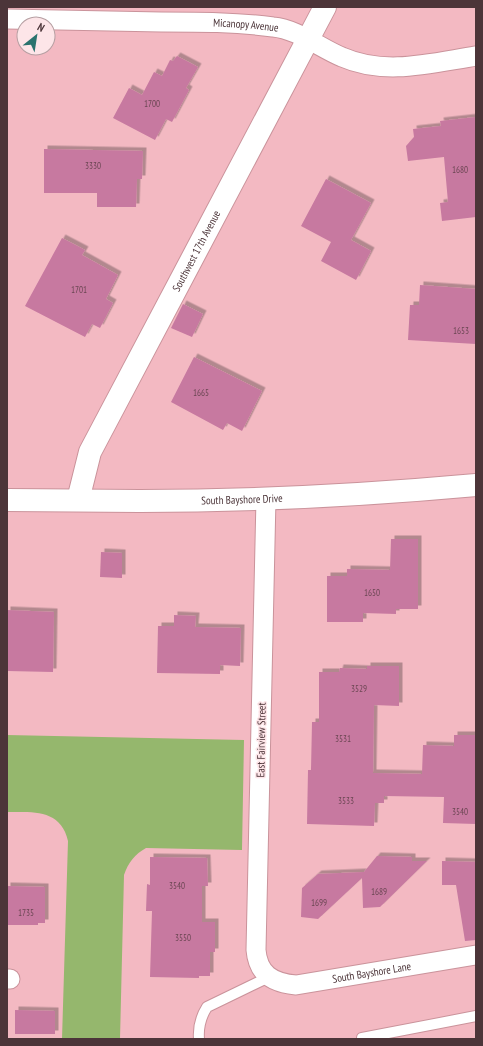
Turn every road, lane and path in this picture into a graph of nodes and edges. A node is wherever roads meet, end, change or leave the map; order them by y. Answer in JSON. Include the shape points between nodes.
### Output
{"nodes":[{"id":1,"x":325,"y":7,"type":"edge"},
{"id":2,"x":7,"y":19,"type":"edge"},
{"id":3,"x":308,"y":40,"type":"junction"},
{"id":4,"x":476,"y":56,"type":"edge"},
{"id":5,"x":476,"y":485,"type":"edge"},
{"id":6,"x":266,"y":498,"type":"junction"},
{"id":7,"x":7,"y":500,"type":"edge"},
{"id":8,"x":78,"y":500,"type":"junction"},
{"id":9,"x":476,"y":955,"type":"edge"},
{"id":10,"x":269,"y":977,"type":"junction"},
{"id":11,"x":476,"y":1016,"type":"edge"},
{"id":12,"x":199,"y":1039,"type":"edge"},
{"id":13,"x":362,"y":1039,"type":"edge"}],
"edges":[{"from":1,"to":3,"type":"main road","name":"Southwest 17th Avenue"},
{"from":2,"to":3,"type":"street","name":"Micanopy Avenue","via":[[239,24],[282,28]]},
{"from":3,"to":4,"type":"street","name":"Micanopy Avenue","via":[[354,62],[379,67],[393,68]]},
{"from":3,"to":8,"type":"main road","name":"Southwest 17th Avenue","via":[[90,452]]},
{"from":5,"to":6,"type":"main road","name":"South Bayshore Drive"},
{"from":6,"to":8,"type":"main road","name":"South Bayshore Drive"},
{"from":6,"to":10,"type":"street","name":"East Fairview Street","via":[[256,950],[258,965]]},
{"from":7,"to":8,"type":"main road","name":"South Bayshore Drive"},
{"from":9,"to":10,"type":"street","name":"South Bayshore Lane","via":[[304,985],[280,983]]},
{"from":10,"to":12,"type":"lane","via":[[207,1007],[199,1025]]},
{"from":11,"to":13,"type":"lane"}]}
